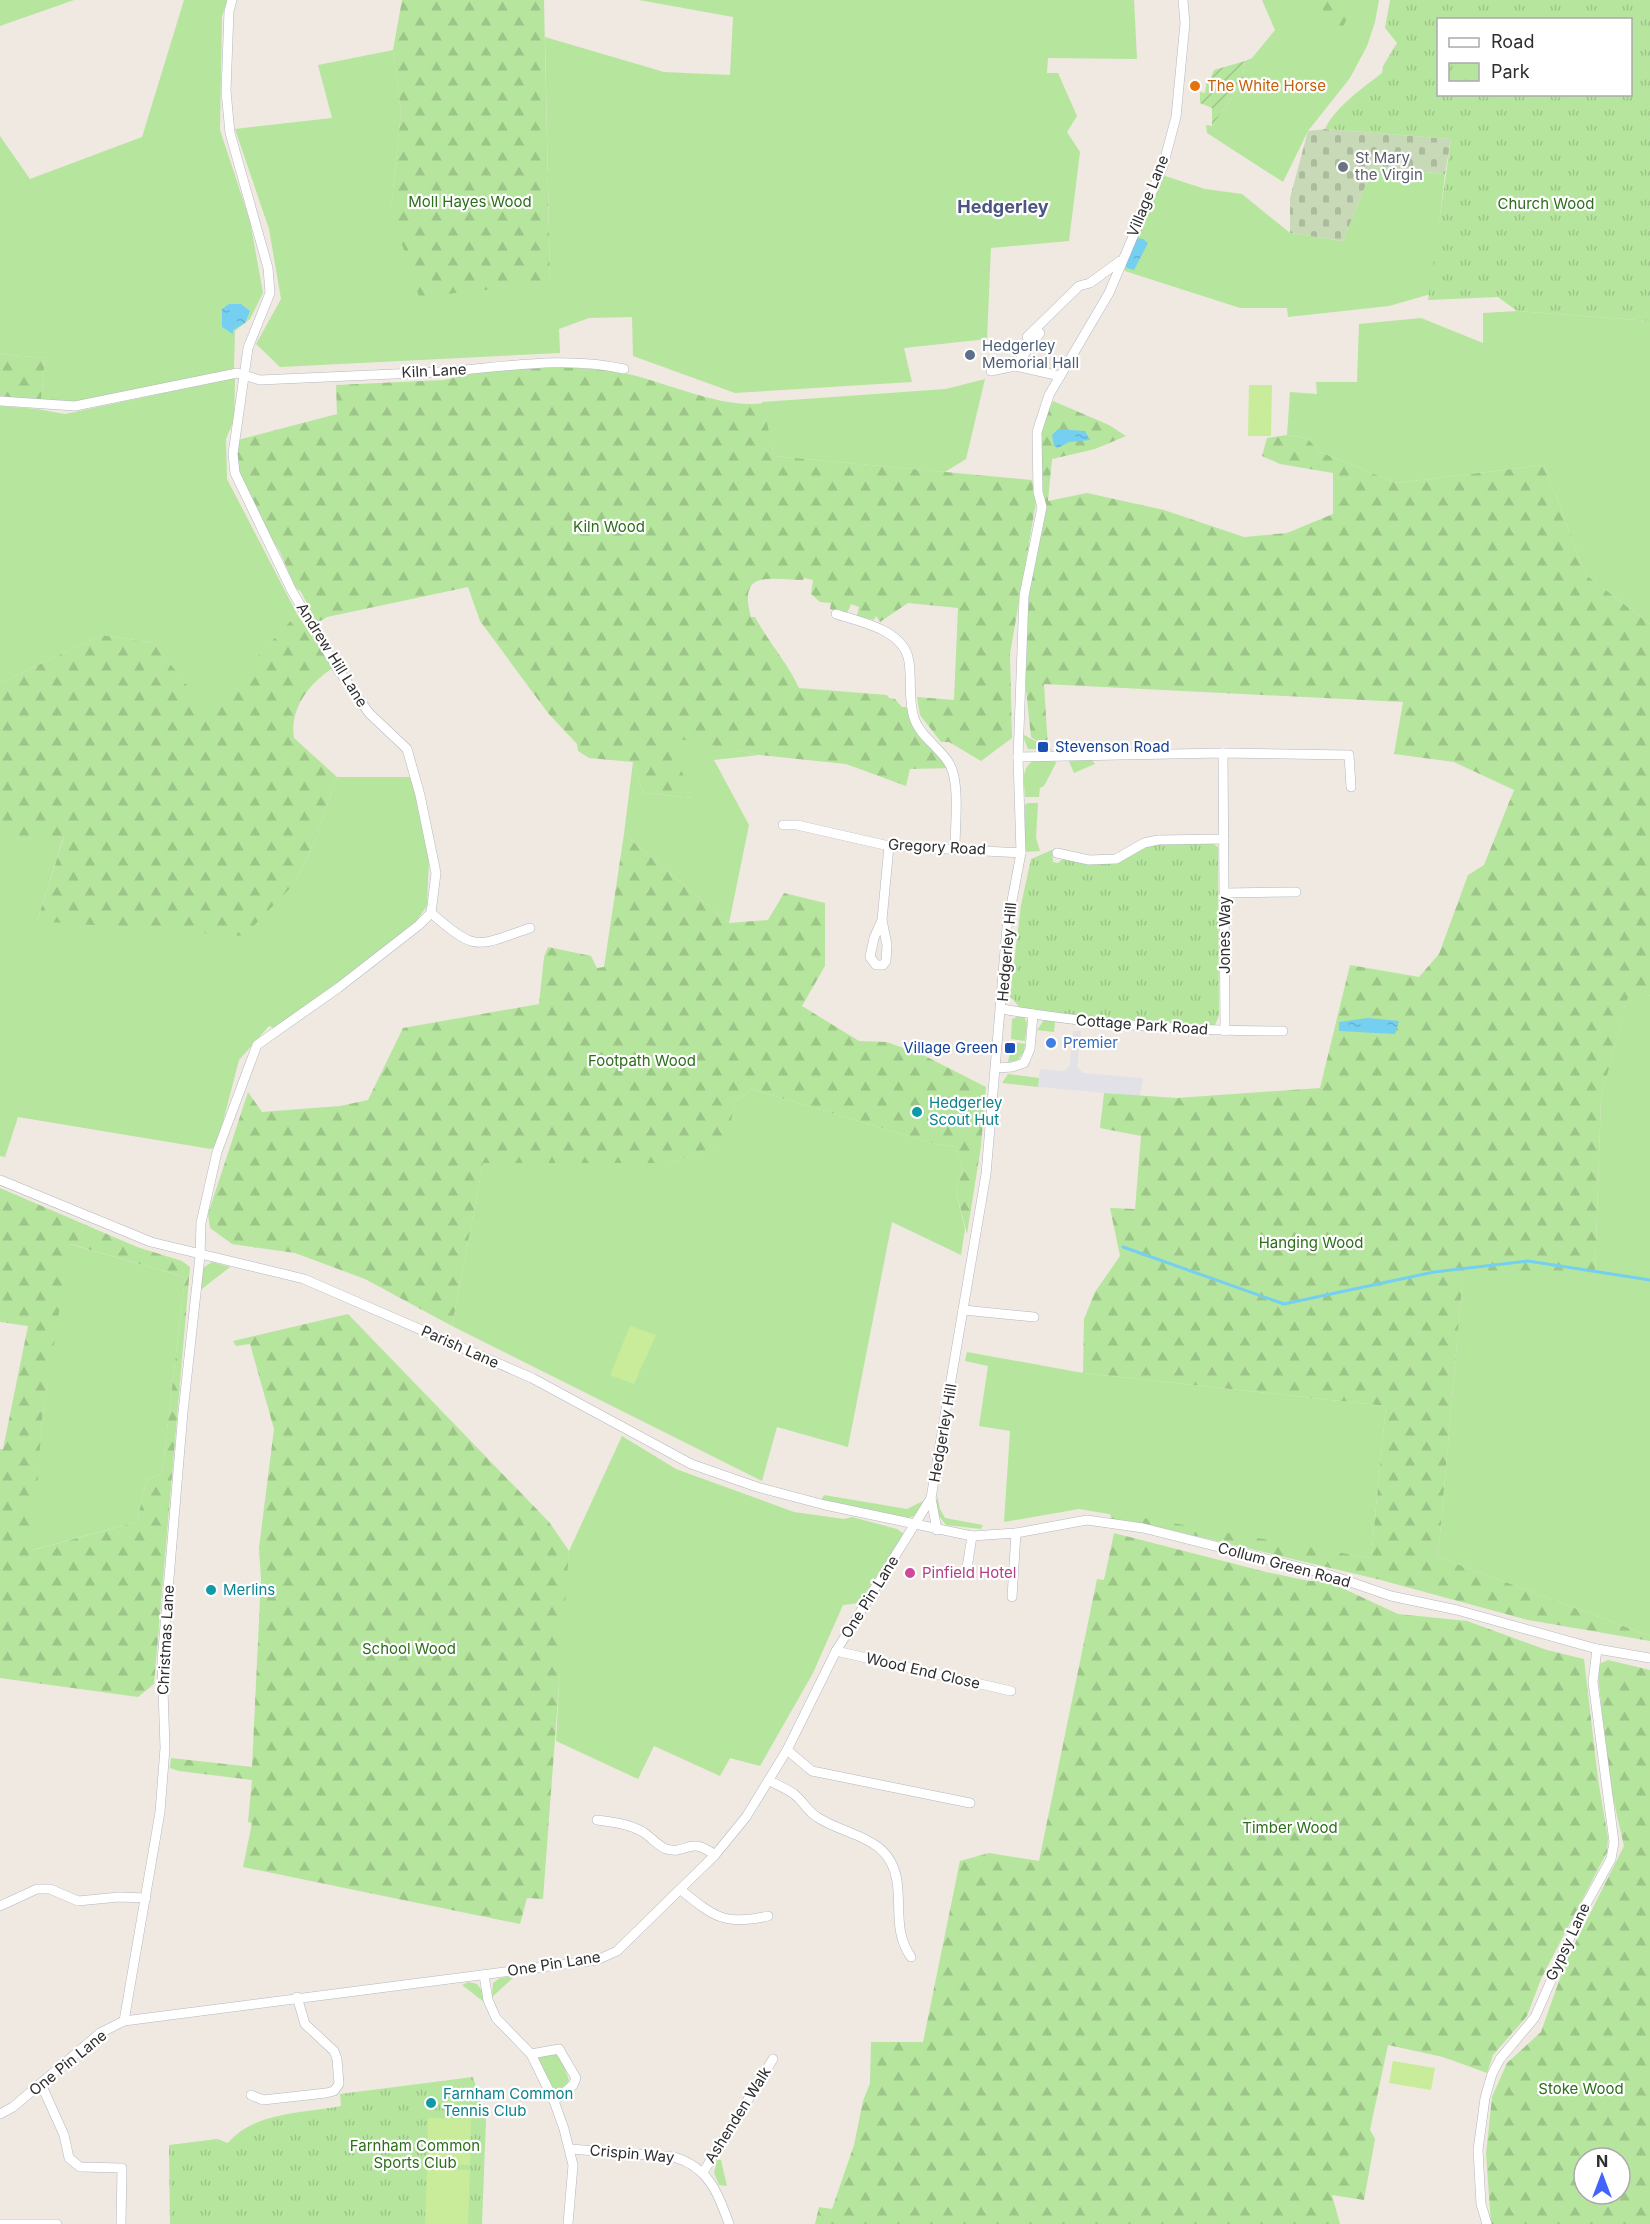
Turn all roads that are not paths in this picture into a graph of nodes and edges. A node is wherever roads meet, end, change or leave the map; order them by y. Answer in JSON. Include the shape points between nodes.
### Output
{"nodes":[{"id":1,"x":232,"y":0,"type":"edge"},
{"id":2,"x":1183,"y":0,"type":"edge"},
{"id":3,"x":1120,"y":261,"type":"junction"},
{"id":4,"x":1040,"y":333,"type":"dead end"},
{"id":5,"x":1027,"y":337,"type":"dead end"},
{"id":6,"x":1015,"y":366,"type":"junction"},
{"id":7,"x":624,"y":369,"type":"dead end"},
{"id":8,"x":991,"y":371,"type":"dead end"},
{"id":9,"x":244,"y":373,"type":"junction"},
{"id":10,"x":1060,"y":376,"type":"junction"},
{"id":11,"x":0,"y":401,"type":"edge"},
{"id":12,"x":836,"y":614,"type":"dead end"},
{"id":13,"x":1223,"y":753,"type":"junction"},
{"id":14,"x":1018,"y":757,"type":"junction"},
{"id":15,"x":1351,"y":787,"type":"dead end"},
{"id":16,"x":783,"y":825,"type":"dead end"},
{"id":17,"x":1224,"y":839,"type":"junction"},
{"id":18,"x":889,"y":846,"type":"junction"},
{"id":19,"x":955,"y":848,"type":"junction"},
{"id":20,"x":1021,"y":853,"type":"junction"},
{"id":21,"x":1057,"y":853,"type":"dead end"},
{"id":22,"x":1296,"y":892,"type":"dead end"},
{"id":23,"x":1225,"y":893,"type":"junction"},
{"id":24,"x":431,"y":913,"type":"junction"},
{"id":25,"x":882,"y":920,"type":"dead end"},
{"id":26,"x":530,"y":928,"type":"dead end"},
{"id":27,"x":1002,"y":1009,"type":"junction"},
{"id":28,"x":1033,"y":1014,"type":"junction"},
{"id":29,"x":1225,"y":1031,"type":"junction"},
{"id":30,"x":1282,"y":1031,"type":"dead end"},
{"id":31,"x":997,"y":1068,"type":"junction"},
{"id":32,"x":0,"y":1179,"type":"edge"},
{"id":33,"x":200,"y":1256,"type":"junction"},
{"id":34,"x":963,"y":1310,"type":"junction"},
{"id":35,"x":1034,"y":1317,"type":"dead end"},
{"id":36,"x":931,"y":1498,"type":"junction"},
{"id":37,"x":914,"y":1525,"type":"junction"},
{"id":38,"x":937,"y":1530,"type":"junction"},
{"id":39,"x":1016,"y":1533,"type":"junction"},
{"id":40,"x":972,"y":1536,"type":"junction"},
{"id":41,"x":967,"y":1568,"type":"dead end"},
{"id":42,"x":1012,"y":1597,"type":"dead end"},
{"id":43,"x":1596,"y":1649,"type":"junction"},
{"id":44,"x":836,"y":1651,"type":"junction"},
{"id":45,"x":1650,"y":1658,"type":"edge"},
{"id":46,"x":1011,"y":1691,"type":"dead end"},
{"id":47,"x":787,"y":1750,"type":"junction"},
{"id":48,"x":770,"y":1781,"type":"junction"},
{"id":49,"x":970,"y":1803,"type":"dead end"},
{"id":50,"x":597,"y":1820,"type":"dead end"},
{"id":51,"x":715,"y":1855,"type":"junction"},
{"id":52,"x":681,"y":1890,"type":"junction"},
{"id":53,"x":146,"y":1898,"type":"junction"},
{"id":54,"x":0,"y":1906,"type":"edge"},
{"id":55,"x":768,"y":1916,"type":"dead end"},
{"id":56,"x":911,"y":1956,"type":"dead end"},
{"id":57,"x":484,"y":1975,"type":"junction"},
{"id":58,"x":297,"y":1997,"type":"junction"},
{"id":59,"x":124,"y":2021,"type":"junction"},
{"id":60,"x":531,"y":2054,"type":"junction"},
{"id":61,"x":773,"y":2059,"type":"dead end"},
{"id":62,"x":41,"y":2084,"type":"junction"},
{"id":63,"x":251,"y":2095,"type":"dead end"},
{"id":64,"x":554,"y":2101,"type":"junction"},
{"id":65,"x":0,"y":2114,"type":"edge"},
{"id":66,"x":570,"y":2149,"type":"junction"},
{"id":67,"x":704,"y":2171,"type":"junction"},
{"id":68,"x":0,"y":2224,"type":"edge"},
{"id":69,"x":57,"y":2224,"type":"edge"},
{"id":70,"x":121,"y":2224,"type":"edge"},
{"id":71,"x":568,"y":2224,"type":"edge"},
{"id":72,"x":729,"y":2224,"type":"edge"},
{"id":73,"x":1487,"y":2224,"type":"edge"}],
"edges":[{"from":1,"to":9,"type":"street","name":"Andrew Hill Lane","via":[[226,92],[230,134],[268,268],[270,293],[248,348]]},
{"from":2,"to":3,"type":"street","name":"Village Lane","via":[[1185,23],[1176,117],[1163,166]]},
{"from":3,"to":5,"type":"street","via":[[1090,283],[1079,286]]},
{"from":3,"to":10,"type":"street","name":"Village Lane","via":[[1100,310]]},
{"from":4,"to":6,"type":"street"},
{"from":6,"to":8,"type":"street"},
{"from":6,"to":10,"type":"street"},
{"from":7,"to":9,"type":"street","name":"Kiln Lane","via":[[552,362],[260,380]]},
{"from":9,"to":11,"type":"street","via":[[75,406]]},
{"from":9,"to":24,"type":"street","name":"Andrew Hill Lane","via":[[233,454],[235,473],[292,591],[337,668],[369,713],[407,749],[436,873]]},
{"from":10,"to":14,"type":"street","name":"Hedgerley Hill","via":[[1037,432],[1042,507],[1024,596]]},
{"from":12,"to":19,"type":"street","via":[[881,630],[906,651],[914,718],[950,765],[955,780]]},
{"from":13,"to":14,"type":"street"},
{"from":13,"to":15,"type":"street","via":[[1349,754]]},
{"from":13,"to":17,"type":"street","name":"Jones Way"},
{"from":14,"to":20,"type":"street","name":"Hedgerley Hill"},
{"from":16,"to":18,"type":"street","name":"Gregory Road"},
{"from":17,"to":21,"type":"street","via":[[1158,840],[1144,843],[1116,859],[1089,860]]},
{"from":17,"to":23,"type":"street","name":"Jones Way"},
{"from":18,"to":19,"type":"street","name":"Gregory Road"},
{"from":18,"to":25,"type":"street"},
{"from":19,"to":20,"type":"street","name":"Gregory Road"},
{"from":20,"to":27,"type":"street","name":"Hedgerley Hill","via":[[1007,927]]},
{"from":22,"to":23,"type":"street"},
{"from":23,"to":29,"type":"street","name":"Jones Way"},
{"from":24,"to":26,"type":"street","via":[[473,944]]},
{"from":24,"to":33,"type":"street","via":[[338,988],[257,1045],[217,1152],[201,1223]]},
{"from":27,"to":28,"type":"street","name":"Cottage Park Road"},
{"from":27,"to":31,"type":"street","name":"Hedgerley Hill"},
{"from":28,"to":29,"type":"street","name":"Cottage Park Road","via":[[1108,1024]]},
{"from":28,"to":31,"type":"street","via":[[1030,1048],[1024,1063]]},
{"from":29,"to":30,"type":"street","name":"Cottage Park Road"},
{"from":31,"to":34,"type":"street","name":"Hedgerley Hill","via":[[986,1174]]},
{"from":32,"to":33,"type":"street","name":"Parish Lane","via":[[151,1242]]},
{"from":33,"to":37,"type":"street","name":"Parish Lane","via":[[314,1284],[532,1378],[691,1464],[757,1487]]},
{"from":33,"to":53,"type":"street","name":"Christmas Lane","via":[[162,1661],[165,1748],[160,1812]]},
{"from":34,"to":35,"type":"street"},
{"from":34,"to":36,"type":"street","name":"Hedgerley Hill"},
{"from":36,"to":37,"type":"street","name":"Hedgerley Hill"},
{"from":36,"to":38,"type":"street"},
{"from":37,"to":38,"type":"street","name":"Collum Green Road"},
{"from":37,"to":44,"type":"street","name":"One Pin Lane"},
{"from":38,"to":40,"type":"street","name":"Collum Green Road"},
{"from":39,"to":40,"type":"street","name":"Collum Green Road"},
{"from":39,"to":42,"type":"street"},
{"from":39,"to":43,"type":"street","name":"Collum Green Road","via":[[1087,1520],[1143,1528]]},
{"from":40,"to":41,"type":"street"},
{"from":43,"to":45,"type":"street","name":"Collum Green Road"},
{"from":43,"to":73,"type":"street","name":"Gypsy Lane","via":[[1593,1682],[1613,1823],[1613,1850],[1535,2017],[1492,2074],[1478,2156],[1481,2204]]},
{"from":44,"to":46,"type":"street","name":"Wood End Close"},
{"from":44,"to":47,"type":"street","name":"One Pin Lane"},
{"from":47,"to":48,"type":"street","name":"One Pin Lane"},
{"from":47,"to":49,"type":"street","via":[[812,1771]]},
{"from":48,"to":51,"type":"street","name":"One Pin Lane"},
{"from":48,"to":56,"type":"street","via":[[795,1795],[817,1817],[867,1838],[884,1851],[897,1879],[898,1920],[903,1945]]},
{"from":50,"to":51,"type":"street","via":[[642,1832],[664,1848],[701,1845]]},
{"from":51,"to":52,"type":"street","name":"One Pin Lane"},
{"from":52,"to":55,"type":"street","via":[[711,1915],[745,1921]]},
{"from":52,"to":57,"type":"street","name":"One Pin Lane","via":[[617,1951],[597,1960]]},
{"from":53,"to":54,"type":"street","via":[[78,1901],[50,1889],[38,1889]]},
{"from":53,"to":59,"type":"street","name":"Christmas Lane"},
{"from":57,"to":58,"type":"street","name":"One Pin Lane"},
{"from":57,"to":60,"type":"street","via":[[496,2018]]},
{"from":58,"to":59,"type":"street","name":"One Pin Lane"},
{"from":58,"to":63,"type":"street","via":[[305,2024],[334,2050],[339,2084],[333,2091],[263,2100]]},
{"from":59,"to":62,"type":"street","name":"One Pin Lane","via":[[100,2033]]},
{"from":60,"to":64,"type":"street"},
{"from":60,"to":64,"type":"street","via":[[560,2049],[576,2079]]},
{"from":61,"to":67,"type":"street","name":"Ashenden Walk"},
{"from":62,"to":65,"type":"street","name":"One Pin Lane"},
{"from":62,"to":70,"type":"street","via":[[64,2135],[69,2158],[80,2167],[122,2165]]},
{"from":64,"to":66,"type":"street"},
{"from":66,"to":67,"type":"street","name":"Crispin Way","via":[[674,2157]]},
{"from":66,"to":71,"type":"street","via":[[573,2165]]},
{"from":67,"to":72,"type":"street"},
{"from":68,"to":69,"type":"street"}]}
